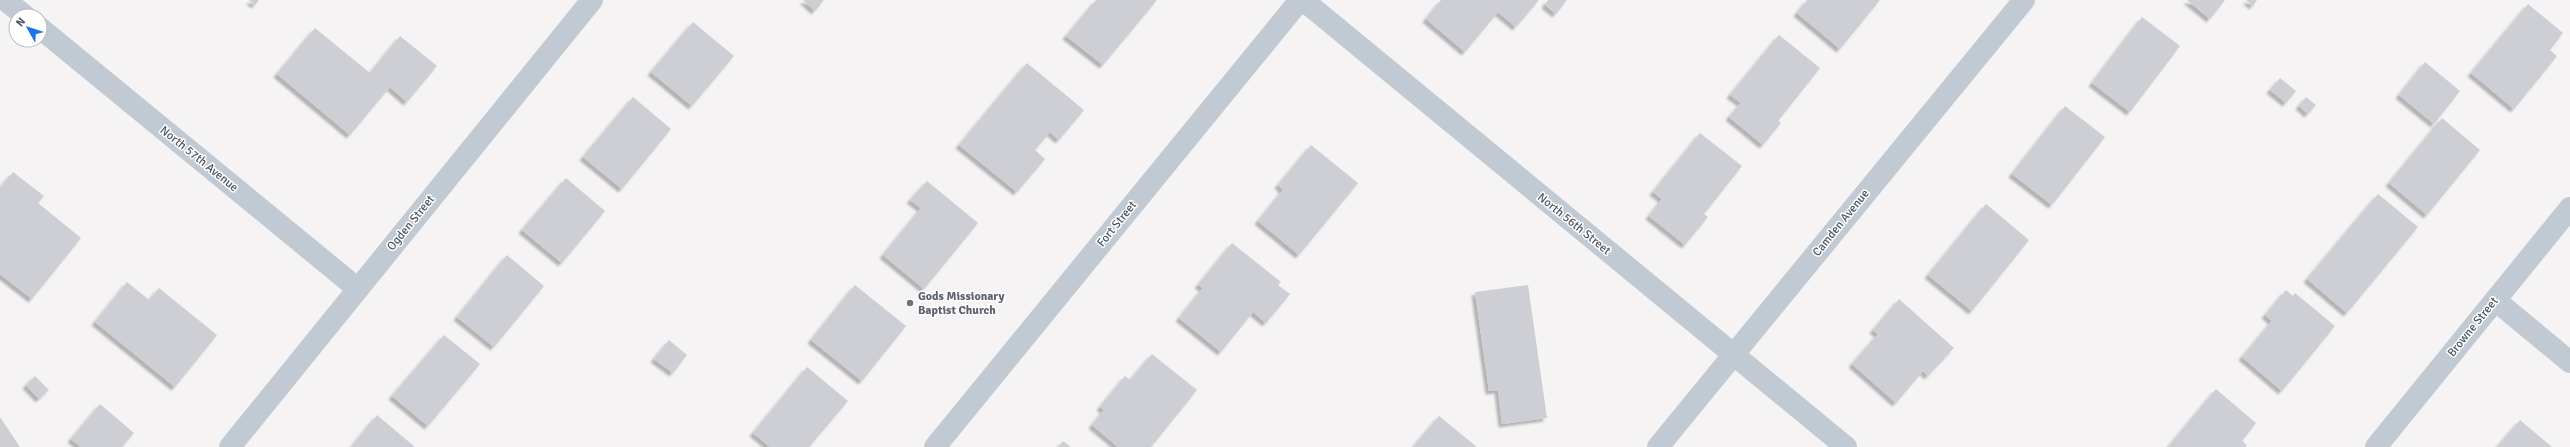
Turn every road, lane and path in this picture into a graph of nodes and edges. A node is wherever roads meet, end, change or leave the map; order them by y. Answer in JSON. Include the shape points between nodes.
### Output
{"nodes":[{"id":1,"x":5,"y":0,"type":"edge"},
{"id":2,"x":592,"y":0,"type":"edge"},
{"id":3,"x":1301,"y":0,"type":"edge"},
{"id":4,"x":2024,"y":0,"type":"edge"},
{"id":5,"x":15,"y":8,"type":"edge"},
{"id":6,"x":48,"y":35,"type":"edge"},
{"id":7,"x":2570,"y":208,"type":"edge"},
{"id":8,"x":358,"y":289,"type":"junction"},
{"id":9,"x":2495,"y":300,"type":"junction"},
{"id":10,"x":1733,"y":354,"type":"junction"},
{"id":11,"x":2570,"y":362,"type":"edge"},
{"id":12,"x":230,"y":447,"type":"edge"},
{"id":13,"x":934,"y":447,"type":"edge"},
{"id":14,"x":1658,"y":447,"type":"edge"},
{"id":15,"x":1846,"y":447,"type":"edge"},
{"id":16,"x":2376,"y":447,"type":"edge"}],
"edges":[{"from":1,"to":5,"type":"street"},
{"from":2,"to":8,"type":"street","name":"Ogden Street"},
{"from":3,"to":10,"type":"street","name":"North 56th Street"},
{"from":3,"to":13,"type":"street","name":"Fort Street"},
{"from":4,"to":10,"type":"street","name":"Camden Avenue"},
{"from":6,"to":8,"type":"street","name":"North 57th Avenue"},
{"from":7,"to":9,"type":"street","name":"Browne Street"},
{"from":8,"to":12,"type":"street","name":"Ogden Street"},
{"from":9,"to":11,"type":"street"},
{"from":9,"to":16,"type":"street","name":"Browne Street"},
{"from":10,"to":14,"type":"street","name":"Camden Avenue"},
{"from":10,"to":15,"type":"street","name":"North 56th Street"}]}
